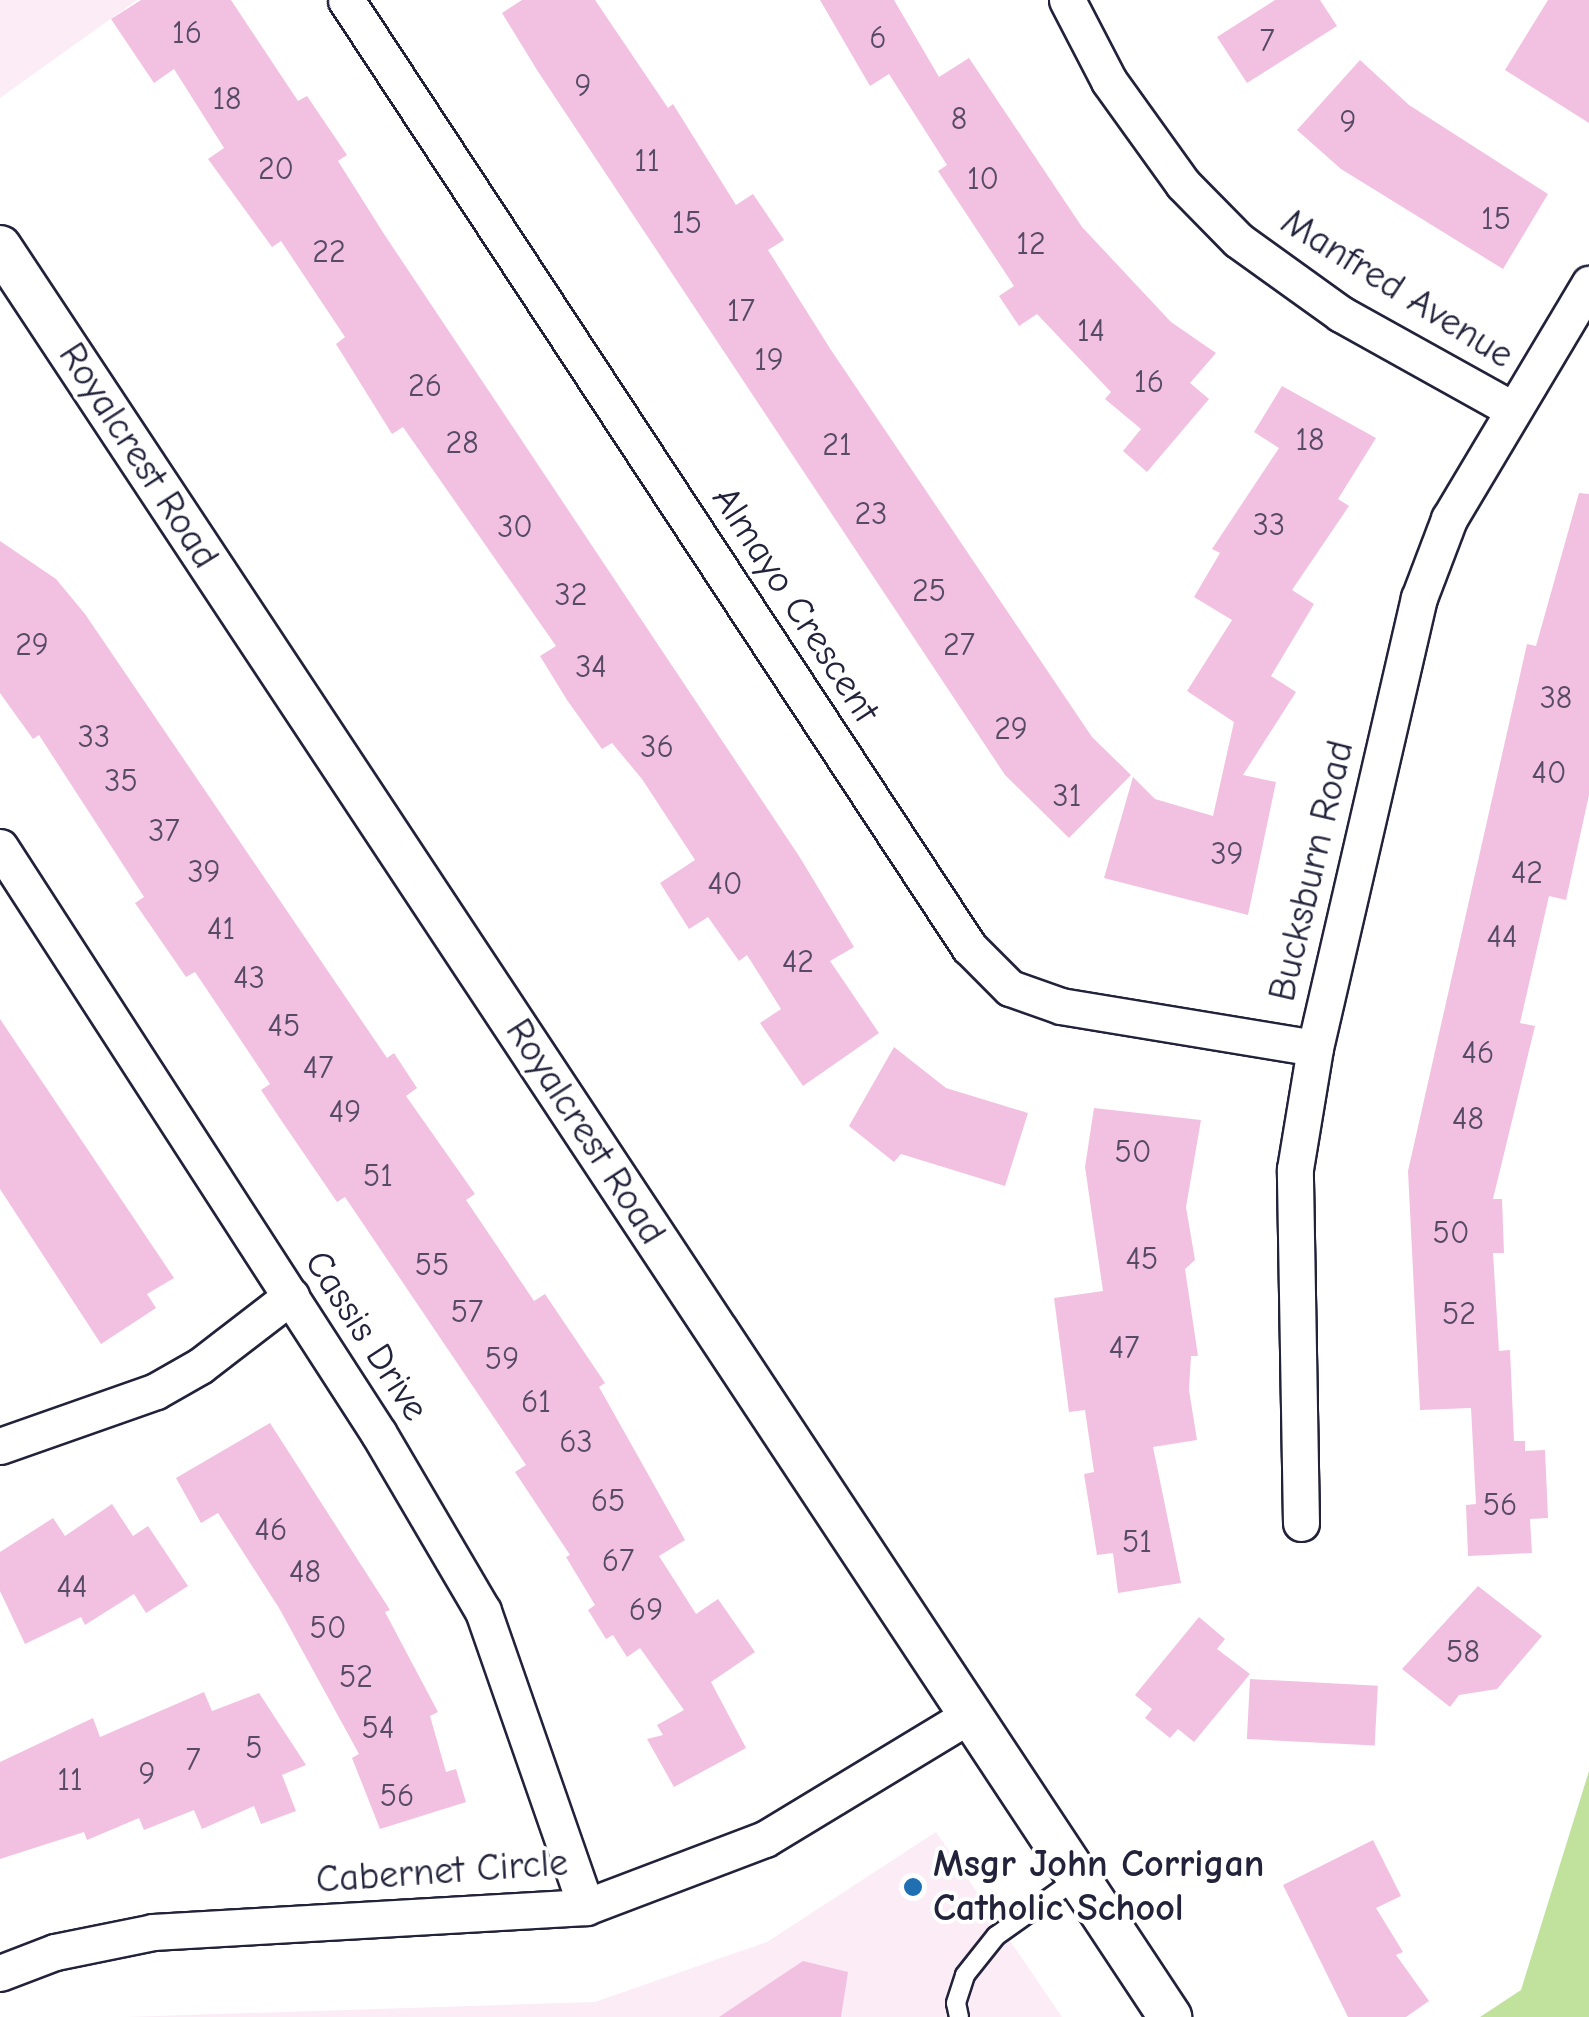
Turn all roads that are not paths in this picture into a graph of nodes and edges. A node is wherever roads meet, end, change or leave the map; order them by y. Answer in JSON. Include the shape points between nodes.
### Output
{"nodes":[{"id":1,"x":346,"y":0,"type":"edge"},
{"id":2,"x":1067,"y":0,"type":"edge"},
{"id":3,"x":0,"y":247,"type":"edge"},
{"id":4,"x":1589,"y":284,"type":"edge"},
{"id":5,"x":1510,"y":408,"type":"junction"},
{"id":6,"x":0,"y":847,"type":"edge"},
{"id":7,"x":1315,"y":1048,"type":"junction"},
{"id":8,"x":291,"y":1296,"type":"junction"},
{"id":9,"x":0,"y":1446,"type":"edge"},
{"id":10,"x":1301,"y":1524,"type":"dead end"},
{"id":11,"x":970,"y":1715,"type":"junction"},
{"id":12,"x":1078,"y":1878,"type":"junction"},
{"id":13,"x":586,"y":1906,"type":"junction"},
{"id":14,"x":0,"y":1974,"type":"edge"},
{"id":15,"x":959,"y":2017,"type":"edge"},
{"id":16,"x":1170,"y":2017,"type":"edge"}],
"edges":[{"from":1,"to":7,"type":"street","name":"Almayo Crescent","via":[[969,947],[1010,988],[1061,1006]]},
{"from":2,"to":5,"type":"street","name":"Manfred Avenue","via":[[1109,81],[1183,184],[1238,240],[1341,314]]},
{"from":3,"to":11,"type":"street","name":"Royalcrest Road"},
{"from":4,"to":5,"type":"street","name":"Bucksburn Road"},
{"from":5,"to":7,"type":"street","name":"Bucksburn Road","via":[[1430,562]]},
{"from":6,"to":8,"type":"street","name":"Cassis Drive"},
{"from":7,"to":10,"type":"street","name":"Bucksburn Road","via":[[1295,1169]]},
{"from":8,"to":9,"type":"street","via":[[156,1391]]},
{"from":8,"to":13,"type":"street","name":"Cassis Drive","via":[[482,1611]]},
{"from":11,"to":12,"type":"street","name":"Royalcrest Road"},
{"from":11,"to":13,"type":"street","name":"Cabernet Circle","via":[[765,1839]]},
{"from":12,"to":15,"type":"lane","via":[[996,1936],[965,1974]]},
{"from":12,"to":16,"type":"street","name":"Royalcrest Road"},
{"from":13,"to":14,"type":"street","name":"Cabernet Circle","via":[[153,1932],[55,1952]]}]}
